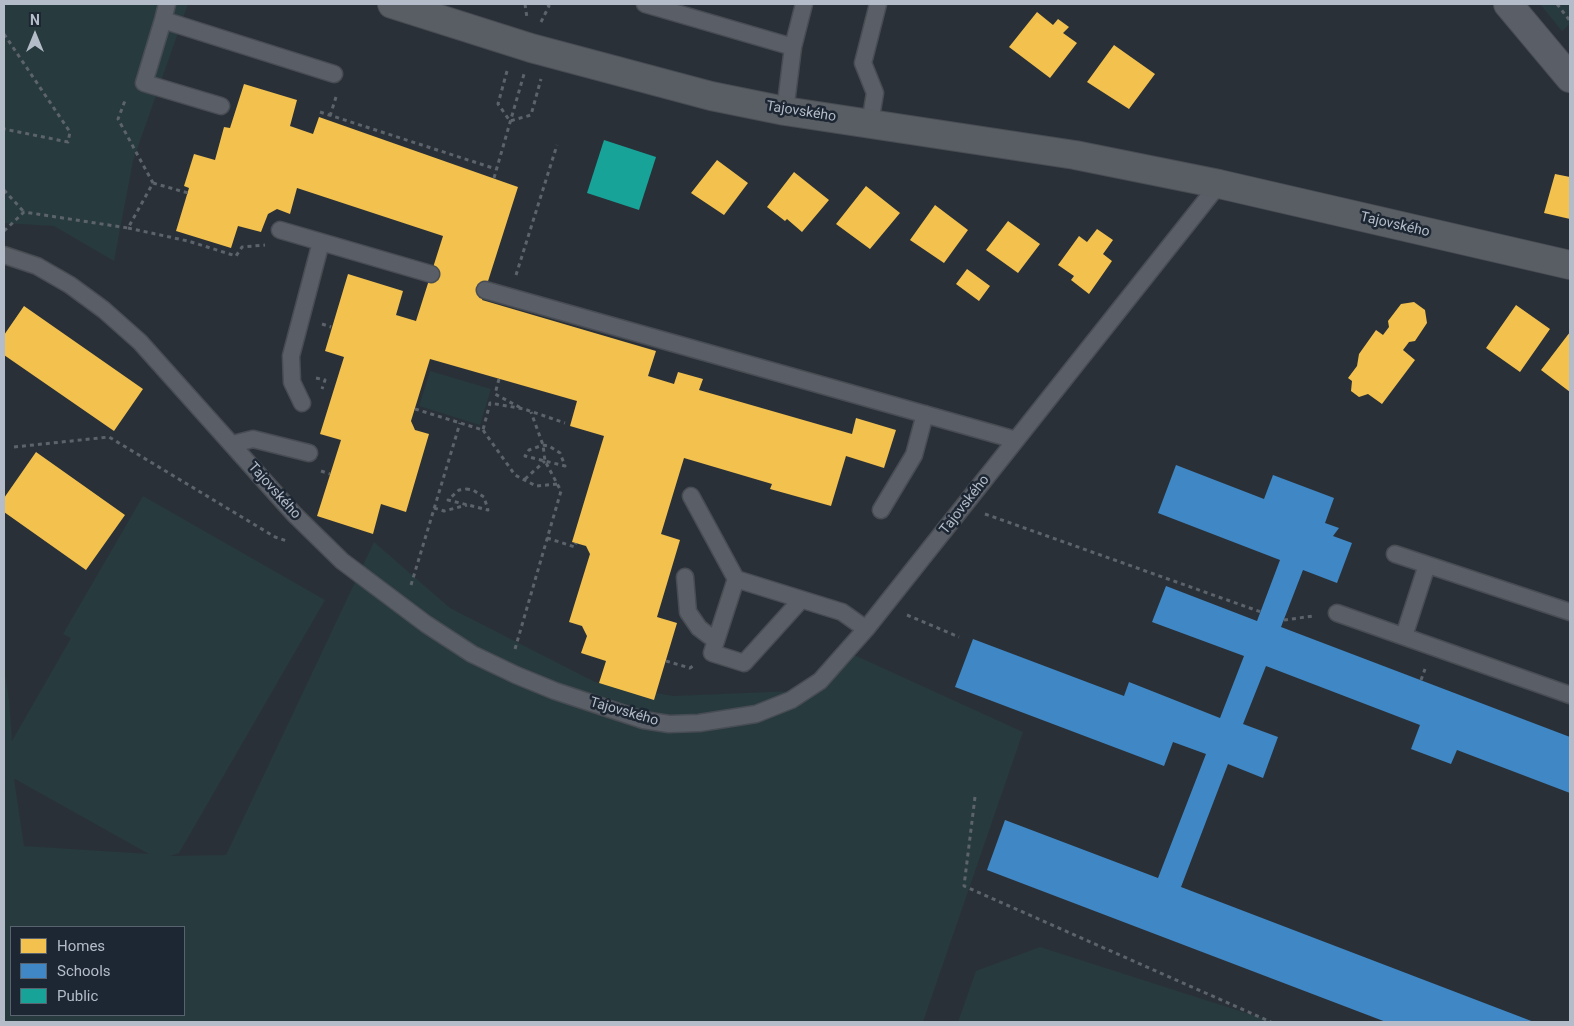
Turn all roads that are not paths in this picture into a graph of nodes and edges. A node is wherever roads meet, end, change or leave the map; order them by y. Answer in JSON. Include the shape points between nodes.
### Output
{"nodes":[{"id":1,"x":392,"y":4,"type":"edge"},
{"id":2,"x":645,"y":4,"type":"edge"},
{"id":3,"x":804,"y":4,"type":"edge"},
{"id":4,"x":878,"y":4,"type":"edge"},
{"id":5,"x":1508,"y":4,"type":"edge"},
{"id":6,"x":165,"y":12,"type":"edge"},
{"id":7,"x":793,"y":46,"type":"junction"},
{"id":8,"x":1569,"y":73,"type":"edge"},
{"id":9,"x":334,"y":74,"type":"dead end"},
{"id":10,"x":221,"y":106,"type":"dead end"},
{"id":11,"x":785,"y":111,"type":"junction"},
{"id":12,"x":870,"y":123,"type":"junction"},
{"id":13,"x":1219,"y":184,"type":"junction"},
{"id":14,"x":280,"y":230,"type":"dead end"},
{"id":15,"x":321,"y":242,"type":"junction"},
{"id":16,"x":4,"y":255,"type":"edge"},
{"id":17,"x":1570,"y":265,"type":"edge"},
{"id":18,"x":431,"y":274,"type":"dead end"},
{"id":19,"x":485,"y":290,"type":"dead end"},
{"id":20,"x":302,"y":403,"type":"dead end"},
{"id":21,"x":925,"y":414,"type":"junction"},
{"id":22,"x":1016,"y":440,"type":"junction"},
{"id":23,"x":233,"y":444,"type":"junction"},
{"id":24,"x":309,"y":452,"type":"dead end"},
{"id":25,"x":691,"y":496,"type":"dead end"},
{"id":26,"x":882,"y":510,"type":"dead end"},
{"id":27,"x":1395,"y":554,"type":"dead end"},
{"id":28,"x":1427,"y":565,"type":"junction"},
{"id":29,"x":685,"y":577,"type":"dead end"},
{"id":30,"x":736,"y":579,"type":"junction"},
{"id":31,"x":801,"y":600,"type":"junction"},
{"id":32,"x":1570,"y":612,"type":"edge"},
{"id":33,"x":1337,"y":613,"type":"road end"},
{"id":34,"x":866,"y":629,"type":"junction"},
{"id":35,"x":1404,"y":636,"type":"junction"},
{"id":36,"x":716,"y":641,"type":"junction"},
{"id":37,"x":1570,"y":696,"type":"edge"}],
"edges":[{"from":1,"to":11,"type":"main road","name":"Tajovského","via":[[628,76]]},
{"from":2,"to":7,"type":"lane"},
{"from":3,"to":7,"type":"lane"},
{"from":4,"to":12,"type":"lane","via":[[863,63],[875,93]]},
{"from":5,"to":8,"type":"street"},
{"from":6,"to":9,"type":"lane"},
{"from":6,"to":10,"type":"lane","via":[[144,83]]},
{"from":7,"to":11,"type":"lane"},
{"from":11,"to":12,"type":"main road","name":"Tajovského"},
{"from":12,"to":13,"type":"main road","name":"Tajovského","via":[[1075,155]]},
{"from":13,"to":17,"type":"main road","name":"Tajovského"},
{"from":13,"to":22,"type":"lane","name":"Tajovského"},
{"from":14,"to":15,"type":"lane"},
{"from":15,"to":18,"type":"lane"},
{"from":15,"to":20,"type":"lane","via":[[291,356],[292,382]]},
{"from":16,"to":23,"type":"lane","name":"Tajovského","via":[[19,258],[70,284],[104,310],[140,342]]},
{"from":19,"to":21,"type":"lane"},
{"from":21,"to":22,"type":"lane"},
{"from":21,"to":26,"type":"lane","via":[[914,456]]},
{"from":22,"to":34,"type":"lane","name":"Tajovského"},
{"from":23,"to":24,"type":"lane","via":[[253,438]]},
{"from":23,"to":34,"type":"lane","name":"Tajovského","via":[[294,514],[342,561],[426,624],[472,654],[508,671],[643,720],[669,724],[699,723],[756,714],[792,700],[820,681]]},
{"from":25,"to":30,"type":"lane"},
{"from":27,"to":28,"type":"lane"},
{"from":28,"to":32,"type":"lane"},
{"from":28,"to":35,"type":"lane"},
{"from":29,"to":36,"type":"lane","via":[[688,612],[699,628]]},
{"from":30,"to":31,"type":"lane"},
{"from":30,"to":36,"type":"lane"},
{"from":31,"to":34,"type":"lane","via":[[842,612]]},
{"from":31,"to":36,"type":"lane","via":[[744,662],[712,653]]},
{"from":33,"to":35,"type":"lane"},
{"from":35,"to":37,"type":"lane"}]}
